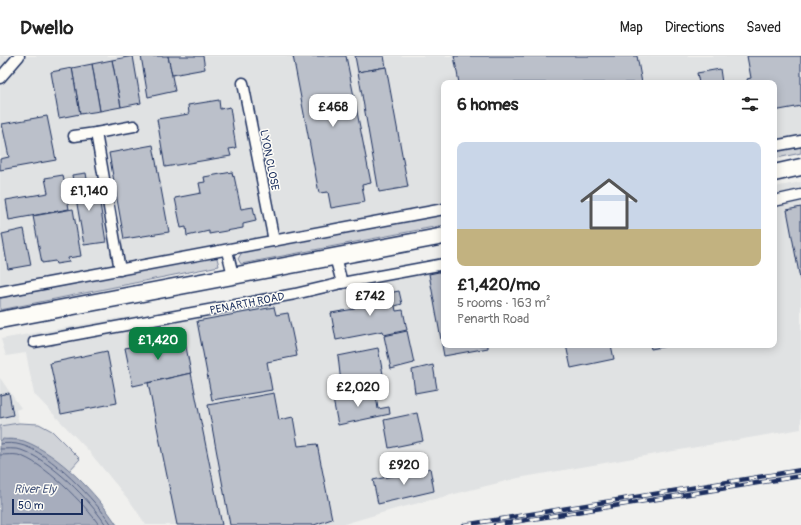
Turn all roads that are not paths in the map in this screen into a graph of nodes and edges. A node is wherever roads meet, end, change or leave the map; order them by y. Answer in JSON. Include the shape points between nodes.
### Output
{"nodes":[{"id":1,"x":19,"y":56,"type":"edge"},
{"id":2,"x":0,"y":78,"type":"edge"},
{"id":3,"x":243,"y":83,"type":"dead end"},
{"id":4,"x":134,"y":126,"type":"dead end"},
{"id":5,"x":96,"y":133,"type":"junction"},
{"id":6,"x":74,"y":136,"type":"dead end"},
{"id":7,"x":801,"y":141,"type":"edge"},
{"id":8,"x":777,"y":145,"type":"edge"},
{"id":9,"x":801,"y":168,"type":"edge"},
{"id":10,"x":777,"y":172,"type":"edge"},
{"id":11,"x":801,"y":196,"type":"edge"},
{"id":12,"x":777,"y":200,"type":"edge"},
{"id":13,"x":441,"y":210,"type":"edge"},
{"id":14,"x":441,"y":237,"type":"edge"},
{"id":15,"x":274,"y":241,"type":"junction"},
{"id":16,"x":227,"y":251,"type":"junction"},
{"id":17,"x":335,"y":257,"type":"junction"},
{"id":18,"x":441,"y":265,"type":"edge"},
{"id":19,"x":120,"y":270,"type":"junction"},
{"id":20,"x":232,"y":275,"type":"junction"},
{"id":21,"x":342,"y":283,"type":"junction"},
{"id":22,"x":0,"y":292,"type":"edge"},
{"id":23,"x":0,"y":320,"type":"edge"},
{"id":24,"x":34,"y":342,"type":"dead end"}],
"edges":[{"from":1,"to":2,"type":"street"},
{"from":3,"to":15,"type":"street","name":"LYON CLOSE"},
{"from":4,"to":5,"type":"street"},
{"from":5,"to":6,"type":"street"},
{"from":5,"to":19,"type":"street"},
{"from":7,"to":8,"type":"street"},
{"from":9,"to":10,"type":"main road"},
{"from":11,"to":12,"type":"street"},
{"from":13,"to":15,"type":"street"},
{"from":14,"to":17,"type":"main road"},
{"from":15,"to":16,"type":"street"},
{"from":16,"to":19,"type":"street"},
{"from":16,"to":20,"type":"street"},
{"from":17,"to":20,"type":"main road"},
{"from":17,"to":21,"type":"street"},
{"from":18,"to":21,"type":"street","name":"PENARTH ROAD"},
{"from":19,"to":22,"type":"street"},
{"from":20,"to":23,"type":"main road"},
{"from":21,"to":24,"type":"street","name":"PENARTH ROAD"}]}
